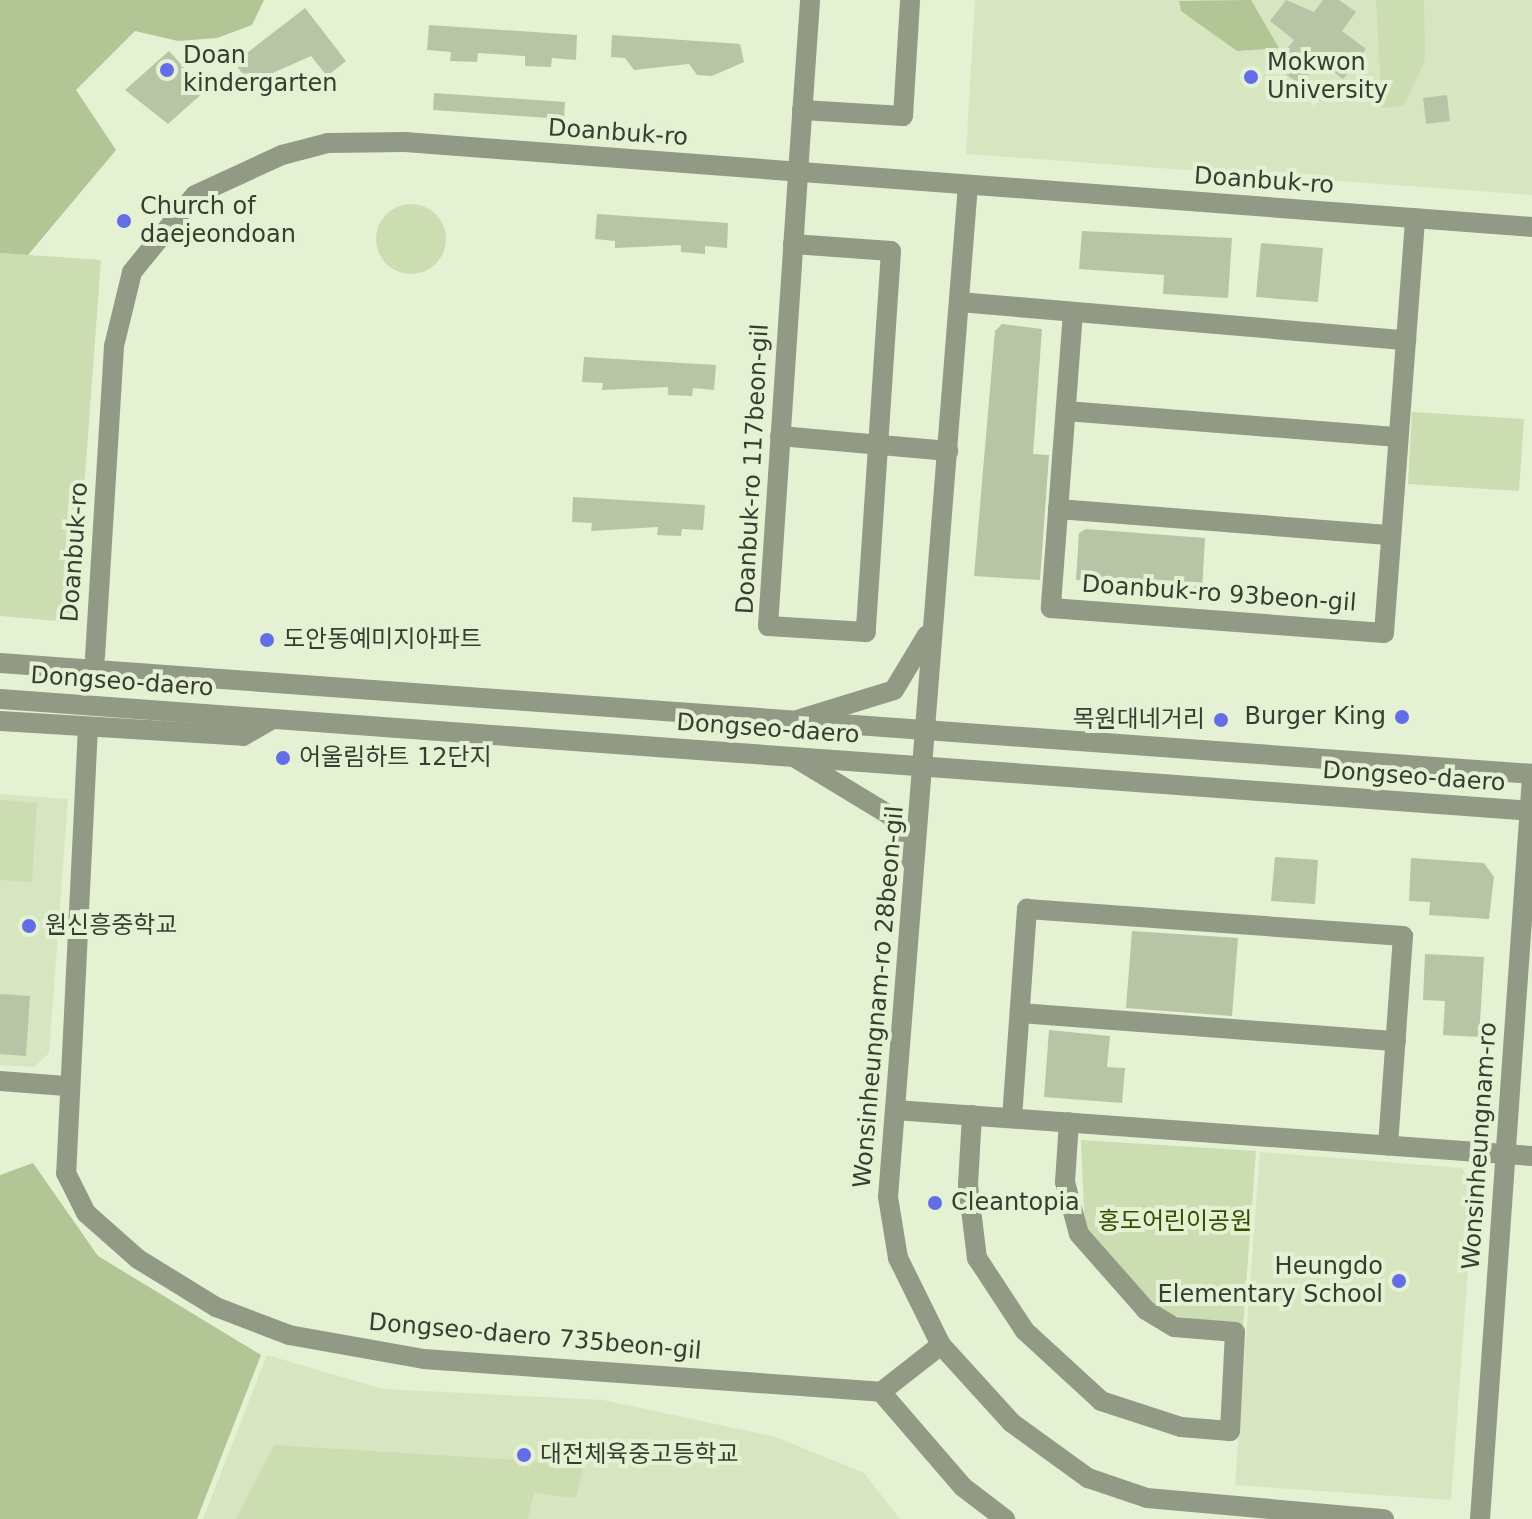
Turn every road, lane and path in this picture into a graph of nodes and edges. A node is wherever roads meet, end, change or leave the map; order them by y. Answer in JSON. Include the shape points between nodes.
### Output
{"nodes":[{"id":1,"x":810,"y":0,"type":"edge"},
{"id":2,"x":910,"y":0,"type":"edge"},
{"id":3,"x":802,"y":110,"type":"junction"},
{"id":4,"x":798,"y":173,"type":"junction"},
{"id":5,"x":968,"y":185,"type":"junction"},
{"id":6,"x":1415,"y":218,"type":"junction"},
{"id":7,"x":1532,"y":227,"type":"edge"},
{"id":8,"x":793,"y":244,"type":"junction"},
{"id":9,"x":959,"y":302,"type":"junction"},
{"id":10,"x":1073,"y":312,"type":"junction"},
{"id":11,"x":1406,"y":340,"type":"junction"},
{"id":12,"x":1066,"y":411,"type":"junction"},
{"id":13,"x":780,"y":436,"type":"junction"},
{"id":14,"x":1398,"y":437,"type":"junction"},
{"id":15,"x":878,"y":445,"type":"junction"},
{"id":16,"x":948,"y":451,"type":"junction"},
{"id":17,"x":1058,"y":509,"type":"junction"},
{"id":18,"x":1391,"y":535,"type":"junction"},
{"id":19,"x":936,"y":604,"type":"junction"},
{"id":20,"x":0,"y":650,"type":"edge"},
{"id":21,"x":95,"y":657,"type":"junction"},
{"id":22,"x":0,"y":663,"type":"edge"},
{"id":23,"x":278,"y":683,"type":"junction"},
{"id":24,"x":0,"y":699,"type":"edge"},
{"id":25,"x":273,"y":719,"type":"junction"},
{"id":26,"x":0,"y":721,"type":"edge"},
{"id":27,"x":796,"y":721,"type":"junction"},
{"id":28,"x":88,"y":727,"type":"junction"},
{"id":29,"x":927,"y":729,"type":"junction"},
{"id":30,"x":794,"y":757,"type":"junction"},
{"id":31,"x":924,"y":767,"type":"junction"},
{"id":32,"x":1532,"y":776,"type":"edge"},
{"id":33,"x":1531,"y":811,"type":"edge"},
{"id":34,"x":916,"y":869,"type":"junction"},
{"id":35,"x":1020,"y":1013,"type":"junction"},
{"id":36,"x":1396,"y":1041,"type":"junction"},
{"id":37,"x":0,"y":1081,"type":"edge"},
{"id":38,"x":66,"y":1086,"type":"junction"},
{"id":39,"x":895,"y":1110,"type":"junction"},
{"id":40,"x":972,"y":1115,"type":"junction"},
{"id":41,"x":1012,"y":1118,"type":"junction"},
{"id":42,"x":1069,"y":1122,"type":"junction"},
{"id":43,"x":1388,"y":1145,"type":"junction"},
{"id":44,"x":1505,"y":1154,"type":"junction"},
{"id":45,"x":1532,"y":1156,"type":"edge"},
{"id":46,"x":941,"y":1345,"type":"junction"},
{"id":47,"x":881,"y":1392,"type":"junction"},
{"id":48,"x":1207,"y":1512,"type":"edge"},
{"id":49,"x":1005,"y":1519,"type":"edge"},
{"id":50,"x":1384,"y":1519,"type":"edge"},
{"id":51,"x":1480,"y":1519,"type":"edge"}],
"edges":[{"from":1,"to":3,"type":"street","name":"Doanbuk-ro 117beon-gil"},
{"from":2,"to":3,"type":"street","via":[[903,116]]},
{"from":3,"to":4,"type":"street","name":"Doanbuk-ro 117beon-gil"},
{"from":4,"to":5,"type":"street","name":"Doanbuk-ro"},
{"from":4,"to":8,"type":"street","name":"Doanbuk-ro 117beon-gil"},
{"from":4,"to":21,"type":"street","name":"Doanbuk-ro","via":[[368,140],[282,155],[195,195],[132,272],[114,346]]},
{"from":5,"to":6,"type":"street","name":"Doanbuk-ro"},
{"from":5,"to":9,"type":"street"},
{"from":6,"to":7,"type":"street","name":"Doanbuk-ro"},
{"from":6,"to":11,"type":"street","name":"Doanbuk-ro 93beon-gil"},
{"from":8,"to":13,"type":"street","name":"Doanbuk-ro 117beon-gil"},
{"from":8,"to":15,"type":"street","name":"Doanbuk-ro 117beon-gil","via":[[891,251]]},
{"from":9,"to":10,"type":"street"},
{"from":9,"to":16,"type":"street"},
{"from":10,"to":11,"type":"street"},
{"from":10,"to":12,"type":"street","name":"Doanbuk-ro 93beon-gil"},
{"from":11,"to":14,"type":"street","name":"Doanbuk-ro 93beon-gil"},
{"from":12,"to":14,"type":"street"},
{"from":12,"to":17,"type":"street","name":"Doanbuk-ro 93beon-gil"},
{"from":13,"to":15,"type":"street"},
{"from":13,"to":15,"type":"street","name":"Doanbuk-ro 117beon-gil","via":[[768,626],[866,632]]},
{"from":14,"to":18,"type":"street","name":"Doanbuk-ro 93beon-gil"},
{"from":15,"to":16,"type":"street"},
{"from":16,"to":19,"type":"street"},
{"from":17,"to":18,"type":"street"},
{"from":17,"to":18,"type":"street","name":"Doanbuk-ro 93beon-gil","via":[[1051,608],[1384,633]]},
{"from":19,"to":27,"type":"street","via":[[921,653],[894,690]]},
{"from":19,"to":29,"type":"street","name":"Wonsinheungnam-ro 28beon-gil"},
{"from":20,"to":21,"type":"street"},
{"from":21,"to":23,"type":"street","via":[[242,667]]},
{"from":22,"to":23,"type":"street","name":"Dongseo-daero"},
{"from":23,"to":27,"type":"street","name":"Dongseo-daero"},
{"from":24,"to":25,"type":"street","name":"Dongseo-daero"},
{"from":25,"to":28,"type":"street","via":[[243,736]]},
{"from":25,"to":30,"type":"street","name":"Dongseo-daero"},
{"from":26,"to":28,"type":"street"},
{"from":27,"to":29,"type":"street","name":"Dongseo-daero"},
{"from":28,"to":38,"type":"street","name":"Dongseo-daero 735beon-gil"},
{"from":29,"to":31,"type":"street","name":"Wonsinheungnam-ro 28beon-gil"},
{"from":29,"to":32,"type":"street","name":"Dongseo-daero"},
{"from":30,"to":31,"type":"street","name":"Dongseo-daero"},
{"from":30,"to":34,"type":"street","via":[[891,816]]},
{"from":31,"to":33,"type":"street","name":"Dongseo-daero"},
{"from":31,"to":34,"type":"street","name":"Wonsinheungnam-ro 28beon-gil"},
{"from":32,"to":33,"type":"street","name":"Wonsinheungnam-ro"},
{"from":33,"to":44,"type":"street","name":"Wonsinheungnam-ro"},
{"from":34,"to":39,"type":"street","name":"Wonsinheungnam-ro 28beon-gil"},
{"from":35,"to":36,"type":"street"},
{"from":35,"to":36,"type":"street","via":[[1027,909],[1372,933],[1403,936]]},
{"from":35,"to":41,"type":"street"},
{"from":36,"to":43,"type":"street"},
{"from":37,"to":38,"type":"street"},
{"from":38,"to":47,"type":"street","name":"Dongseo-daero 735beon-gil","via":[[66,1173],[86,1213],[175,1284],[250,1321],[424,1359]]},
{"from":39,"to":40,"type":"street"},
{"from":39,"to":46,"type":"street","name":"Wonsinheungnam-ro 28beon-gil","via":[[888,1197],[898,1258]]},
{"from":40,"to":41,"type":"street"},
{"from":40,"to":42,"type":"street","via":[[968,1185],[977,1258],[1025,1331],[1101,1401],[1181,1427],[1230,1431],[1235,1332],[1174,1327],[1146,1310],[1079,1234],[1065,1182]]},
{"from":41,"to":42,"type":"street"},
{"from":42,"to":43,"type":"street"},
{"from":43,"to":44,"type":"street"},
{"from":44,"to":45,"type":"street"},
{"from":44,"to":51,"type":"street","name":"Wonsinheungnam-ro"},
{"from":46,"to":47,"type":"street"},
{"from":46,"to":48,"type":"street","name":"Wonsinheungnam-ro 28beon-gil","via":[[1042,1450],[1117,1488]]},
{"from":47,"to":49,"type":"street","via":[[963,1487]]},
{"from":48,"to":50,"type":"street","name":"Wonsinheungnam-ro 28beon-gil"}]}
